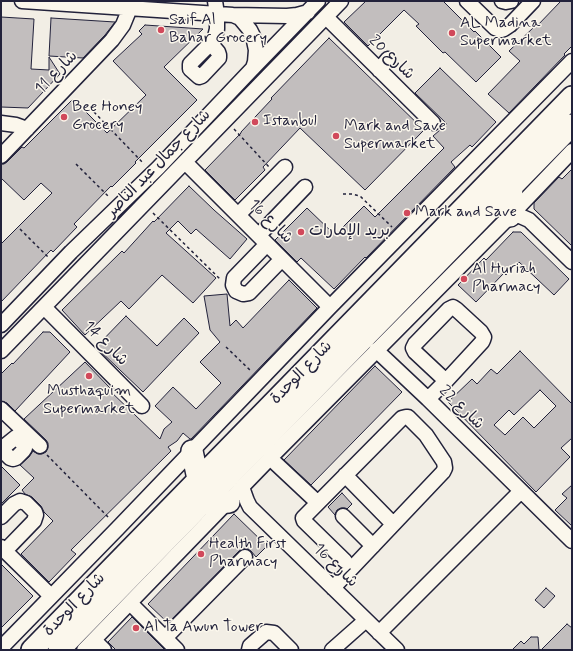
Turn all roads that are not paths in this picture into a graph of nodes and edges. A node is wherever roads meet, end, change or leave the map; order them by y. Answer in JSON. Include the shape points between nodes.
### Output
{"nodes":[{"id":1,"x":22,"y":1,"type":"edge"},
{"id":2,"x":318,"y":1,"type":"edge"},
{"id":3,"x":341,"y":1,"type":"edge"},
{"id":4,"x":467,"y":1,"type":"edge"},
{"id":5,"x":502,"y":1,"type":"edge"},
{"id":6,"x":511,"y":1,"type":"edge"},
{"id":7,"x":533,"y":1,"type":"edge"},
{"id":8,"x":76,"y":3,"type":"edge"},
{"id":9,"x":216,"y":7,"type":"edge"},
{"id":10,"x":130,"y":8,"type":"junction"},
{"id":11,"x":308,"y":12,"type":"junction"},
{"id":12,"x":233,"y":15,"type":"junction"},
{"id":13,"x":326,"y":17,"type":"junction"},
{"id":14,"x":212,"y":45,"type":"dead end"},
{"id":15,"x":388,"y":59,"type":"dead end"},
{"id":16,"x":572,"y":61,"type":"edge"},
{"id":17,"x":252,"y":68,"type":"junction"},
{"id":18,"x":379,"y":70,"type":"junction"},
{"id":19,"x":572,"y":96,"type":"edge"},
{"id":20,"x":1,"y":123,"type":"edge"},
{"id":21,"x":433,"y":123,"type":"dead end"},
{"id":22,"x":572,"y":126,"type":"edge"},
{"id":23,"x":27,"y":129,"type":"junction"},
{"id":24,"x":572,"y":151,"type":"edge"},
{"id":25,"x":1,"y":156,"type":"edge"},
{"id":26,"x":185,"y":162,"type":"junction"},
{"id":27,"x":155,"y":171,"type":"junction"},
{"id":28,"x":281,"y":171,"type":"road end"},
{"id":29,"x":305,"y":187,"type":"dead end"},
{"id":30,"x":512,"y":187,"type":"junction"},
{"id":31,"x":134,"y":215,"type":"junction"},
{"id":32,"x":238,"y":215,"type":"junction"},
{"id":33,"x":510,"y":216,"type":"junction"},
{"id":34,"x":263,"y":240,"type":"junction"},
{"id":35,"x":71,"y":252,"type":"junction"},
{"id":36,"x":282,"y":259,"type":"junction"},
{"id":37,"x":572,"y":262,"type":"edge"},
{"id":38,"x":58,"y":293,"type":"junction"},
{"id":39,"x":330,"y":306,"type":"junction"},
{"id":40,"x":44,"y":307,"type":"junction"},
{"id":41,"x":1,"y":325,"type":"edge"},
{"id":42,"x":376,"y":350,"type":"junction"},
{"id":43,"x":1,"y":351,"type":"edge"},
{"id":44,"x":446,"y":381,"type":"junction"},
{"id":45,"x":428,"y":400,"type":"junction"},
{"id":46,"x":142,"y":406,"type":"dead end"},
{"id":47,"x":1,"y":409,"type":"edge"},
{"id":48,"x":40,"y":446,"type":"road end"},
{"id":49,"x":192,"y":451,"type":"junction"},
{"id":50,"x":270,"y":458,"type":"junction"},
{"id":51,"x":345,"y":475,"type":"junction"},
{"id":52,"x":198,"y":479,"type":"junction"},
{"id":53,"x":521,"y":491,"type":"junction"},
{"id":54,"x":235,"y":495,"type":"junction"},
{"id":55,"x":318,"y":503,"type":"junction"},
{"id":56,"x":202,"y":504,"type":"junction"},
{"id":57,"x":343,"y":516,"type":"dead end"},
{"id":58,"x":1,"y":517,"type":"edge"},
{"id":59,"x":393,"y":524,"type":"junction"},
{"id":60,"x":572,"y":541,"type":"edge"},
{"id":61,"x":373,"y":546,"type":"junction"},
{"id":62,"x":3,"y":549,"type":"edge"},
{"id":63,"x":245,"y":557,"type":"dead end"},
{"id":64,"x":345,"y":560,"type":"dead end"},
{"id":65,"x":333,"y":588,"type":"junction"},
{"id":66,"x":51,"y":596,"type":"junction"},
{"id":67,"x":130,"y":603,"type":"junction"},
{"id":68,"x":366,"y":620,"type":"junction"},
{"id":69,"x":380,"y":633,"type":"junction"},
{"id":70,"x":165,"y":638,"type":"junction"},
{"id":71,"x":94,"y":647,"type":"edge"},
{"id":72,"x":1,"y":648,"type":"edge"},
{"id":73,"x":32,"y":650,"type":"edge"},
{"id":74,"x":59,"y":650,"type":"edge"},
{"id":75,"x":177,"y":650,"type":"edge"},
{"id":76,"x":250,"y":650,"type":"edge"},
{"id":77,"x":291,"y":650,"type":"edge"},
{"id":78,"x":332,"y":650,"type":"edge"},
{"id":79,"x":397,"y":650,"type":"edge"}],
"edges":[{"from":1,"to":8,"type":"street"},
{"from":2,"to":11,"type":"street","name":"شارع جمال عبد الناصر"},
{"from":3,"to":13,"type":"street","name":"شارع جمال عبد الناصر"},
{"from":4,"to":7,"type":"street","via":[[495,28],[501,30],[510,25]]},
{"from":5,"to":6,"type":"street"},
{"from":8,"to":10,"type":"street"},
{"from":9,"to":10,"type":"street"},
{"from":9,"to":12,"type":"street"},
{"from":9,"to":14,"type":"street","via":[[216,33]]},
{"from":10,"to":23,"type":"street","name":"شارع 11","via":[[123,25],[112,40]]},
{"from":11,"to":12,"type":"street","via":[[287,16]]},
{"from":11,"to":17,"type":"street","name":"شارع جمال عبد الناصر"},
{"from":12,"to":17,"type":"street","via":[[240,18],[253,36],[256,50]]},
{"from":13,"to":18,"type":"street","name":"شارع 20"},
{"from":13,"to":26,"type":"street","name":"شارع جمال عبد الناصر"},
{"from":15,"to":18,"type":"street"},
{"from":16,"to":39,"type":"street"},
{"from":17,"to":27,"type":"street","name":"شارع جمال عبد الناصر"},
{"from":18,"to":21,"type":"street","name":"شارع 20"},
{"from":19,"to":52,"type":"highway","name":"شارع الوحدة"},
{"from":20,"to":23,"type":"street"},
{"from":22,"to":30,"type":"highway","name":"شارع الوحدة"},
{"from":23,"to":25,"type":"street","name":"شارع 11"},
{"from":24,"to":33,"type":"street"},
{"from":26,"to":31,"type":"street","name":"شارع جمال عبد الناصر"},
{"from":26,"to":32,"type":"street","name":"شارع 16"},
{"from":27,"to":31,"type":"street","via":[[153,180],[126,209],[129,216]]},
{"from":27,"to":35,"type":"street","name":"شارع جمال عبد الناصر"},
{"from":28,"to":32,"type":"street"},
{"from":29,"to":34,"type":"street"},
{"from":30,"to":33,"type":"highway"},
{"from":30,"to":56,"type":"highway","name":"شارع الوحدة"},
{"from":31,"to":38,"type":"street","name":"شارع جمال عبد الناصر"},
{"from":32,"to":34,"type":"street","name":"شارع 16"},
{"from":33,"to":37,"type":"street","via":[[520,216],[529,220]]},
{"from":33,"to":42,"type":"street"},
{"from":34,"to":36,"type":"street","name":"شارع 16"},
{"from":34,"to":36,"type":"street","via":[[236,275],[233,281],[234,288],[239,293],[250,293]]},
{"from":35,"to":38,"type":"street","via":[[76,261],[59,283]]},
{"from":35,"to":41,"type":"street","name":"شارع جمال عبد الناصر"},
{"from":36,"to":39,"type":"street","name":"شارع 16"},
{"from":38,"to":40,"type":"street","name":"شارع جمال عبد الناصر"},
{"from":39,"to":49,"type":"street"},
{"from":40,"to":43,"type":"street","name":"شارع جمال عبد الناصر"},
{"from":40,"to":46,"type":"street","name":"شارع 14"},
{"from":42,"to":45,"type":"street","name":"شارع 22"},
{"from":42,"to":50,"type":"street"},
{"from":44,"to":44,"type":"street","via":[[484,337],[452,307],[413,348]]},
{"from":44,"to":45,"type":"street"},
{"from":45,"to":53,"type":"street","name":"شارع 22"},
{"from":47,"to":48,"type":"street","via":[[16,430]]},
{"from":49,"to":52,"type":"highway"},
{"from":49,"to":66,"type":"street"},
{"from":50,"to":54,"type":"street"},
{"from":50,"to":55,"type":"street"},
{"from":51,"to":55,"type":"street"},
{"from":51,"to":59,"type":"street"},
{"from":51,"to":59,"type":"street","via":[[402,418],[410,418],[426,435],[444,462],[445,468]]},
{"from":52,"to":73,"type":"highway","name":"شارع الوحدة"},
{"from":53,"to":60,"type":"street","name":"شارع 22"},
{"from":53,"to":69,"type":"street"},
{"from":54,"to":56,"type":"highway"},
{"from":54,"to":65,"type":"street","name":"شارع 16"},
{"from":54,"to":67,"type":"street"},
{"from":55,"to":64,"type":"street","via":[[303,520]]},
{"from":56,"to":74,"type":"highway","name":"شارع الوحدة"},
{"from":57,"to":61,"type":"street"},
{"from":58,"to":62,"type":"street","via":[[14,504],[20,502],[26,503],[36,515],[34,521]]},
{"from":59,"to":61,"type":"street"},
{"from":61,"to":65,"type":"street"},
{"from":62,"to":66,"type":"street"},
{"from":63,"to":70,"type":"street"},
{"from":65,"to":68,"type":"street","name":"شارع 16"},
{"from":66,"to":72,"type":"street"},
{"from":67,"to":70,"type":"street"},
{"from":67,"to":71,"type":"street"},
{"from":68,"to":69,"type":"street","name":"شارع 16"},
{"from":68,"to":78,"type":"street"},
{"from":69,"to":79,"type":"street","name":"شارع 16"},
{"from":70,"to":75,"type":"street"},
{"from":76,"to":77,"type":"street","via":[[250,646],[266,632],[274,633]]}]}
